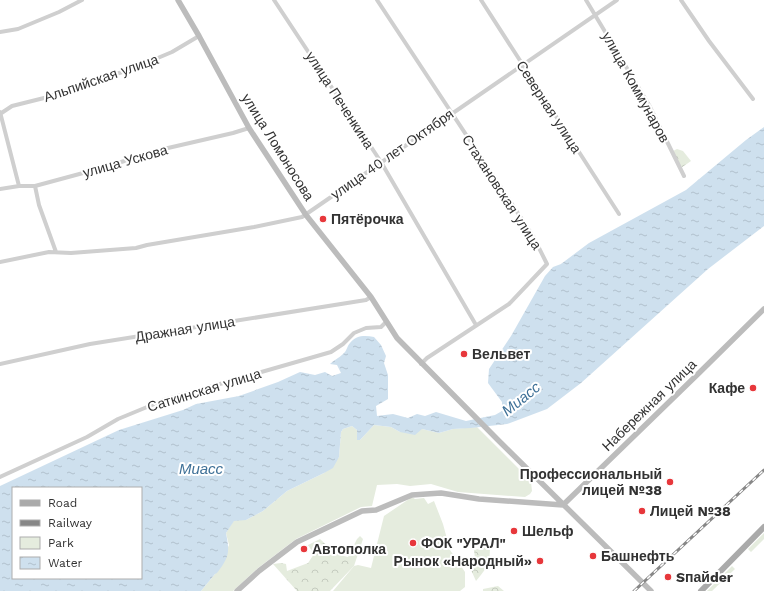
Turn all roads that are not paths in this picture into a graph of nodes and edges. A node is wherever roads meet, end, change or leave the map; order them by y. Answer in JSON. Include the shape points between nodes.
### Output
{"nodes":[{"id":1,"x":82,"y":0,"type":"edge"},
{"id":2,"x":178,"y":0,"type":"edge"},
{"id":3,"x":274,"y":0,"type":"edge"},
{"id":4,"x":377,"y":0,"type":"edge"},
{"id":5,"x":481,"y":0,"type":"edge"},
{"id":6,"x":586,"y":0,"type":"edge"},
{"id":7,"x":617,"y":0,"type":"edge"},
{"id":8,"x":681,"y":0,"type":"edge"},
{"id":9,"x":596,"y":14,"type":"junction"},
{"id":10,"x":0,"y":32,"type":"edge"},
{"id":11,"x":200,"y":36,"type":"junction"},
{"id":12,"x":522,"y":65,"type":"junction"},
{"id":13,"x":753,"y":98,"type":"dead end"},
{"id":14,"x":451,"y":113,"type":"junction"},
{"id":15,"x":0,"y":114,"type":"edge"},
{"id":16,"x":249,"y":128,"type":"junction"},
{"id":17,"x":381,"y":162,"type":"junction"},
{"id":18,"x":684,"y":176,"type":"dead end"},
{"id":19,"x":19,"y":186,"type":"junction"},
{"id":20,"x":35,"y":186,"type":"junction"},
{"id":21,"x":0,"y":189,"type":"edge"},
{"id":22,"x":619,"y":214,"type":"dead end"},
{"id":23,"x":306,"y":215,"type":"junction"},
{"id":24,"x":56,"y":252,"type":"junction"},
{"id":25,"x":0,"y":262,"type":"edge"},
{"id":26,"x":371,"y":297,"type":"junction"},
{"id":27,"x":764,"y":308,"type":"edge"},
{"id":28,"x":386,"y":322,"type":"junction"},
{"id":29,"x":476,"y":325,"type":"junction"},
{"id":30,"x":0,"y":364,"type":"edge"},
{"id":31,"x":422,"y":364,"type":"junction"},
{"id":32,"x":0,"y":477,"type":"edge"},
{"id":33,"x":563,"y":505,"type":"junction"},
{"id":34,"x":764,"y":527,"type":"edge"},
{"id":35,"x":237,"y":591,"type":"edge"},
{"id":36,"x":651,"y":591,"type":"edge"},
{"id":37,"x":701,"y":591,"type":"edge"}],
"edges":[{"from":1,"to":10,"type":"street","via":[[18,29]]},
{"from":2,"to":11,"type":"street","name":"улица Ломоносова"},
{"from":3,"to":17,"type":"street","name":"улица Печенкина"},
{"from":4,"to":14,"type":"street","name":"Стахановская улица"},
{"from":5,"to":12,"type":"street","name":"Северная улица"},
{"from":6,"to":9,"type":"street","name":"улица Коммунаров"},
{"from":7,"to":9,"type":"street","name":"улица 40 лет Октября"},
{"from":8,"to":13,"type":"street"},
{"from":9,"to":12,"type":"street","name":"улица 40 лет Октября"},
{"from":9,"to":18,"type":"street","name":"улица Коммунаров","via":[[649,105]]},
{"from":11,"to":15,"type":"street","name":"Альпийская улица","via":[[172,52],[134,68],[48,98],[12,106]]},
{"from":11,"to":16,"type":"street","name":"улица Ломоносова"},
{"from":12,"to":14,"type":"street","name":"улица 40 лет Октября"},
{"from":12,"to":22,"type":"street","name":"Северная улица"},
{"from":14,"to":17,"type":"street","name":"улица 40 лет Октября"},
{"from":14,"to":29,"type":"street","name":"Стахановская улица","via":[[533,236],[547,264],[509,304]]},
{"from":15,"to":19,"type":"street"},
{"from":16,"to":20,"type":"street","name":"улица Ускова","via":[[155,151]]},
{"from":16,"to":23,"type":"street","name":"улица Ломоносова"},
{"from":17,"to":23,"type":"street","name":"улица 40 лет Октября"},
{"from":17,"to":29,"type":"street","name":"улица Печенкина"},
{"from":19,"to":20,"type":"street","name":"улица Ускова"},
{"from":19,"to":21,"type":"street","name":"улица Ускова"},
{"from":20,"to":24,"type":"street"},
{"from":23,"to":24,"type":"street","name":"улица 40 лет Октября","via":[[302,218],[136,248]]},
{"from":23,"to":26,"type":"street","name":"улица Ломоносова"},
{"from":24,"to":25,"type":"street","name":"улица 40 лет Октября"},
{"from":26,"to":28,"type":"street","name":"улица Ломоносова"},
{"from":26,"to":30,"type":"street","name":"Дражная улица","via":[[366,300],[90,344]]},
{"from":27,"to":33,"type":"street","name":"Набережная улица"},
{"from":28,"to":31,"type":"street","name":"улица Ломоносова","via":[[397,338]]},
{"from":28,"to":32,"type":"street","name":"Саткинская улица","via":[[381,327],[366,328],[354,333],[331,352],[164,400],[118,419],[87,437]]},
{"from":29,"to":31,"type":"street"},
{"from":31,"to":33,"type":"street","name":"улица Ломоносова"},
{"from":33,"to":35,"type":"street","via":[[479,499],[441,493],[412,495],[376,510],[362,511],[297,542]]},
{"from":33,"to":36,"type":"street","name":"улица Ломоносова"},
{"from":34,"to":37,"type":"main road"}]}
